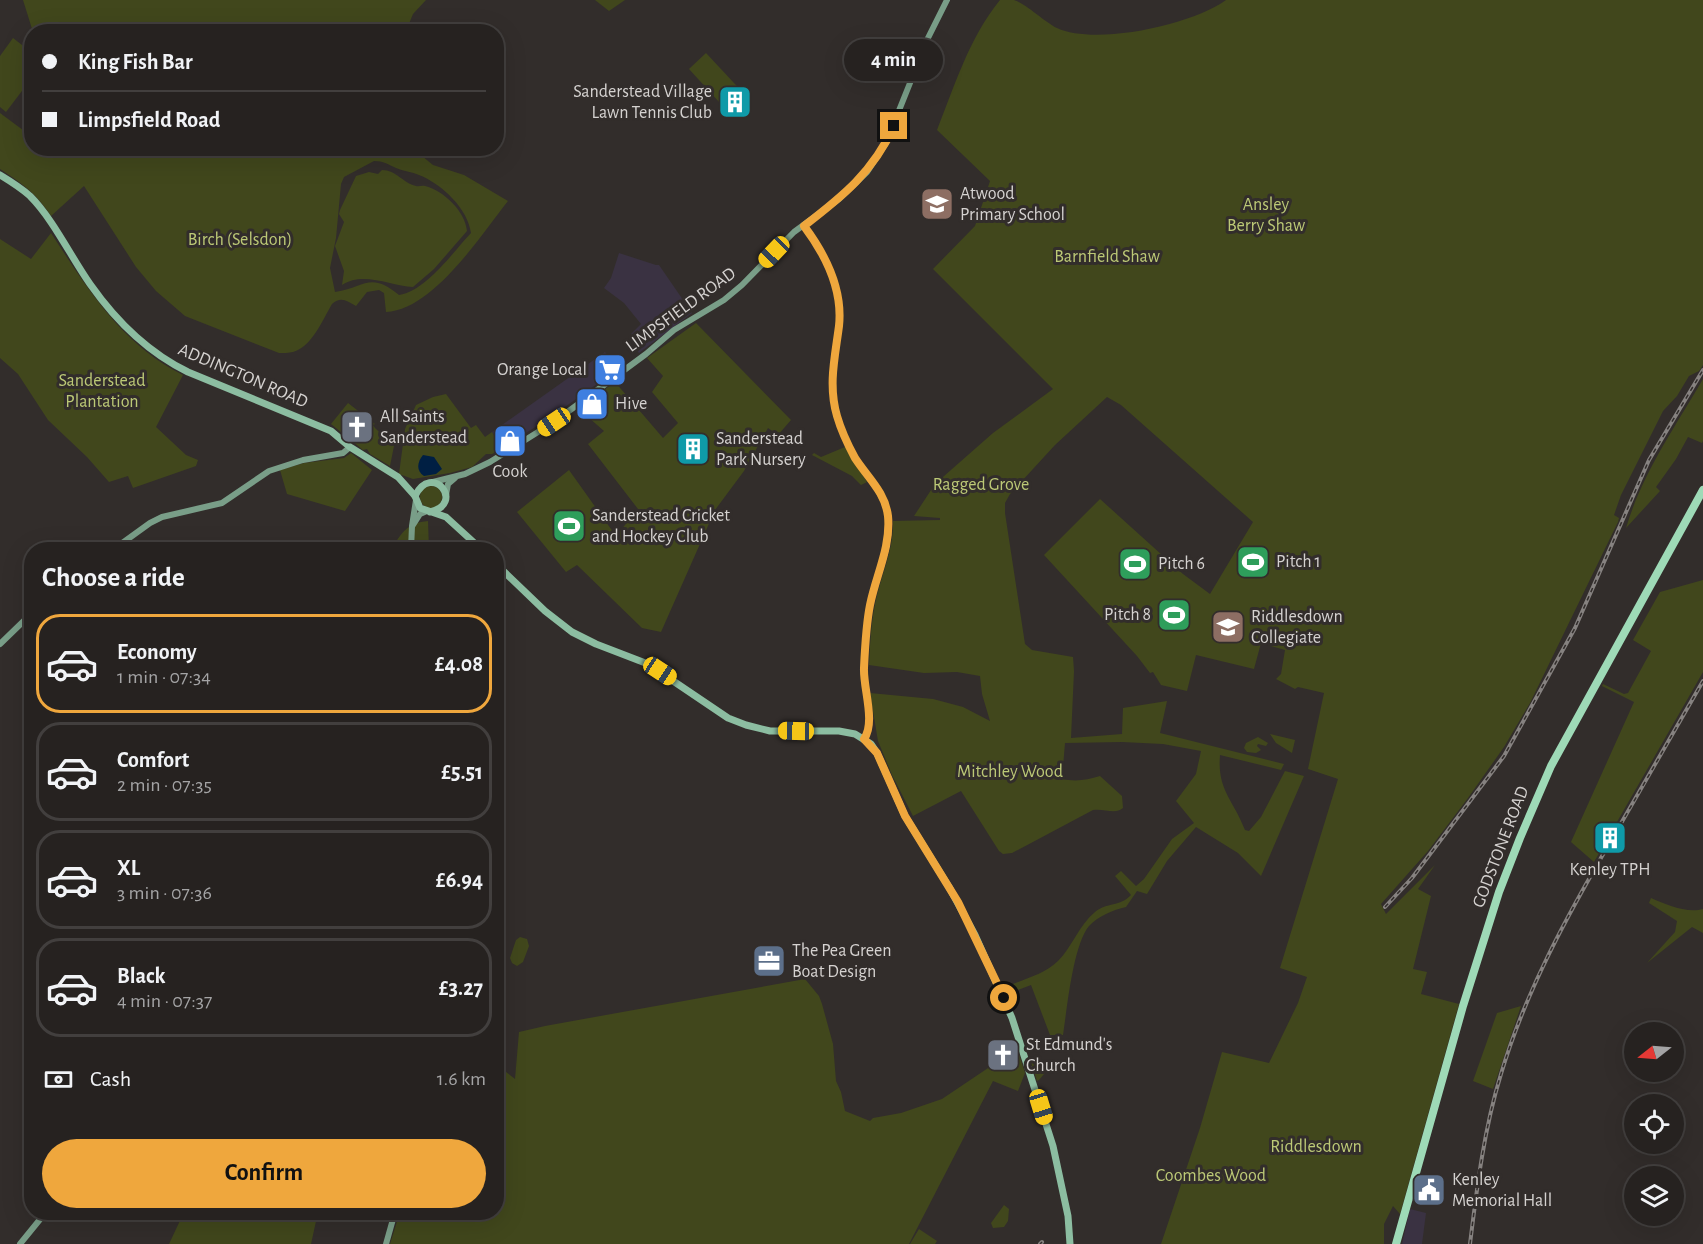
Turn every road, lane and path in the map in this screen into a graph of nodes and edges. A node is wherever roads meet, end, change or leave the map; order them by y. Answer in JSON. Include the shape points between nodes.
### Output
{"nodes":[{"id":1,"x":947,"y":0,"type":"edge"},
{"id":2,"x":0,"y":175,"type":"edge"},
{"id":3,"x":804,"y":226,"type":"junction"},
{"id":4,"x":350,"y":447,"type":"junction"},
{"id":5,"x":458,"y":476,"type":"junction"},
{"id":6,"x":398,"y":477,"type":"junction"},
{"id":7,"x":431,"y":482,"type":"junction"},
{"id":8,"x":1703,"y":490,"type":"edge"},
{"id":9,"x":446,"y":497,"type":"junction"},
{"id":10,"x":415,"y":498,"type":"junction"},
{"id":11,"x":428,"y":512,"type":"junction"},
{"id":12,"x":452,"y":522,"type":"junction"},
{"id":13,"x":412,"y":526,"type":"junction"},
{"id":14,"x":124,"y":542,"type":"edge"},
{"id":15,"x":411,"y":542,"type":"edge"},
{"id":16,"x":473,"y":542,"type":"edge"},
{"id":17,"x":504,"y":572,"type":"edge"},
{"id":18,"x":24,"y":621,"type":"edge"},
{"id":19,"x":0,"y":645,"type":"edge"},
{"id":20,"x":864,"y":739,"type":"junction"},
{"id":21,"x":40,"y":1220,"type":"edge"},
{"id":22,"x":393,"y":1220,"type":"edge"},
{"id":23,"x":20,"y":1244,"type":"edge"},
{"id":24,"x":386,"y":1244,"type":"edge"},
{"id":25,"x":1070,"y":1244,"type":"edge"},
{"id":26,"x":1396,"y":1244,"type":"edge"}],
"edges":[{"from":1,"to":3,"type":"street","name":"LIMPSFIELD ROAD","via":[[880,152],[867,172]]},
{"from":2,"to":4,"type":"main road","name":"ADDINGTON ROAD","via":[[30,197],[104,302],[146,346],[188,372],[331,431]]},
{"from":3,"to":5,"type":"street","name":"LIMPSFIELD ROAD","via":[[794,231],[724,300],[674,330],[539,432]]},
{"from":3,"to":20,"type":"street","via":[[827,262],[838,301],[832,376],[837,417],[856,458],[882,496],[888,519],[885,554],[866,632],[863,674],[869,727]]},
{"from":4,"to":6,"type":"main road","name":"ADDINGTON ROAD"},
{"from":4,"to":14,"type":"street","via":[[338,455],[303,460],[269,471],[230,499],[162,517]]},
{"from":5,"to":7,"type":"street","name":"LIMPSFIELD ROAD"},
{"from":5,"to":9,"type":"street","via":[[449,483]]},
{"from":6,"to":7,"type":"main road","via":[[415,483]]},
{"from":6,"to":10,"type":"main road"},
{"from":7,"to":9,"type":"main road","via":[[441,485]]},
{"from":7,"to":10,"type":"main road","via":[[420,488]]},
{"from":8,"to":26,"type":"highway","name":"GODSTONE ROAD","via":[[1551,766],[1498,892]]},
{"from":9,"to":11,"type":"main road","via":[[441,508]]},
{"from":9,"to":12,"type":"main road"},
{"from":10,"to":11,"type":"main road","via":[[420,508]]},
{"from":10,"to":13,"type":"street"},
{"from":11,"to":12,"type":"main road"},
{"from":11,"to":13,"type":"street","via":[[420,514]]},
{"from":12,"to":16,"type":"main road"},
{"from":13,"to":15,"type":"street"},
{"from":17,"to":20,"type":"main road","via":[[572,632],[648,664],[728,718],[770,731],[839,731]]},
{"from":18,"to":19,"type":"street"},
{"from":20,"to":25,"type":"main road","via":[[877,753],[905,816],[955,897],[1004,998],[1053,1146]]},
{"from":21,"to":23,"type":"street"},
{"from":22,"to":24,"type":"street"}]}
